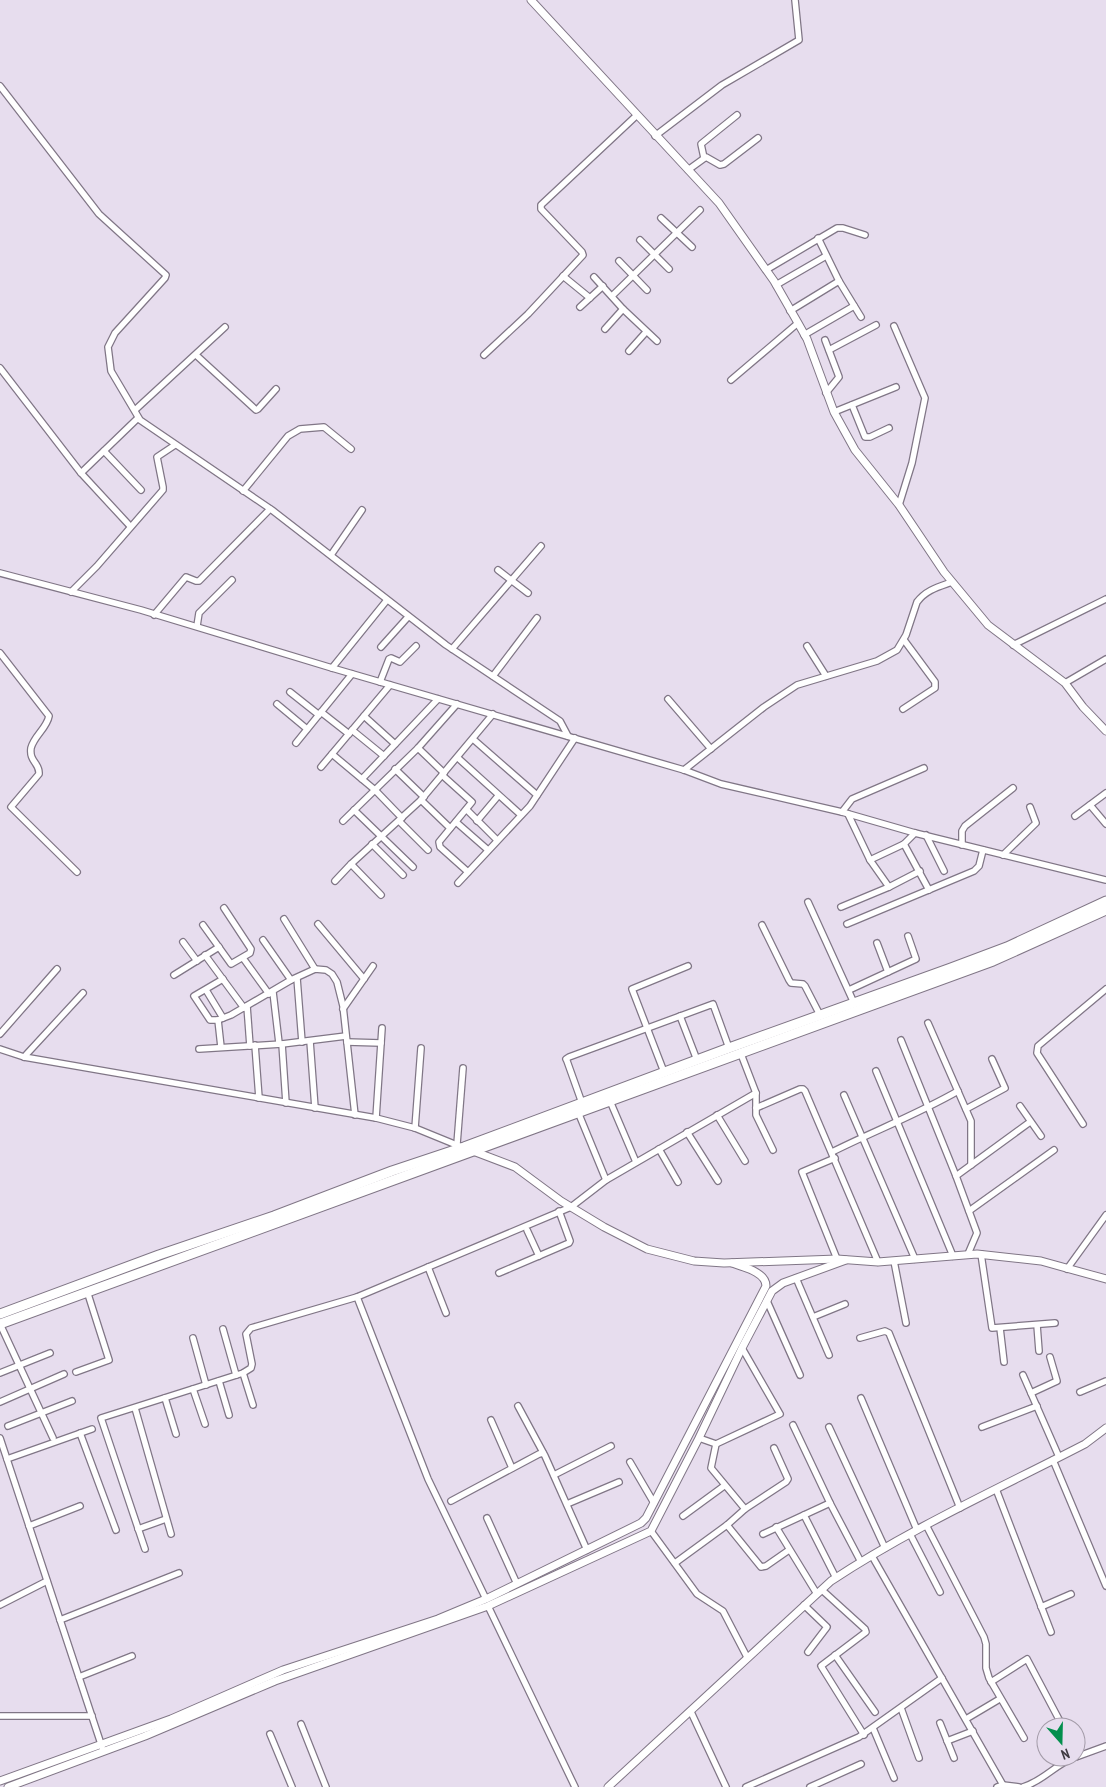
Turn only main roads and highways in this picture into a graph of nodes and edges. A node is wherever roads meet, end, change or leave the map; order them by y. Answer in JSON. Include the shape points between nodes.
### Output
{"nodes":[{"id":1,"x":1106,"y":901,"type":"edge"},
{"id":2,"x":1106,"y":910,"type":"edge"},
{"id":3,"x":285,"y":1215,"type":"junction"},
{"id":4,"x":0,"y":1314,"type":"edge"},
{"id":5,"x":0,"y":1324,"type":"edge"}],
"edges":[{"from":1,"to":3,"type":"main road","via":[[1004,948],[389,1172]]},
{"from":2,"to":3,"type":"main road","via":[[993,961],[473,1152]]},
{"from":3,"to":4,"type":"main road","via":[[159,1255]]},
{"from":3,"to":5,"type":"main road"}]}
